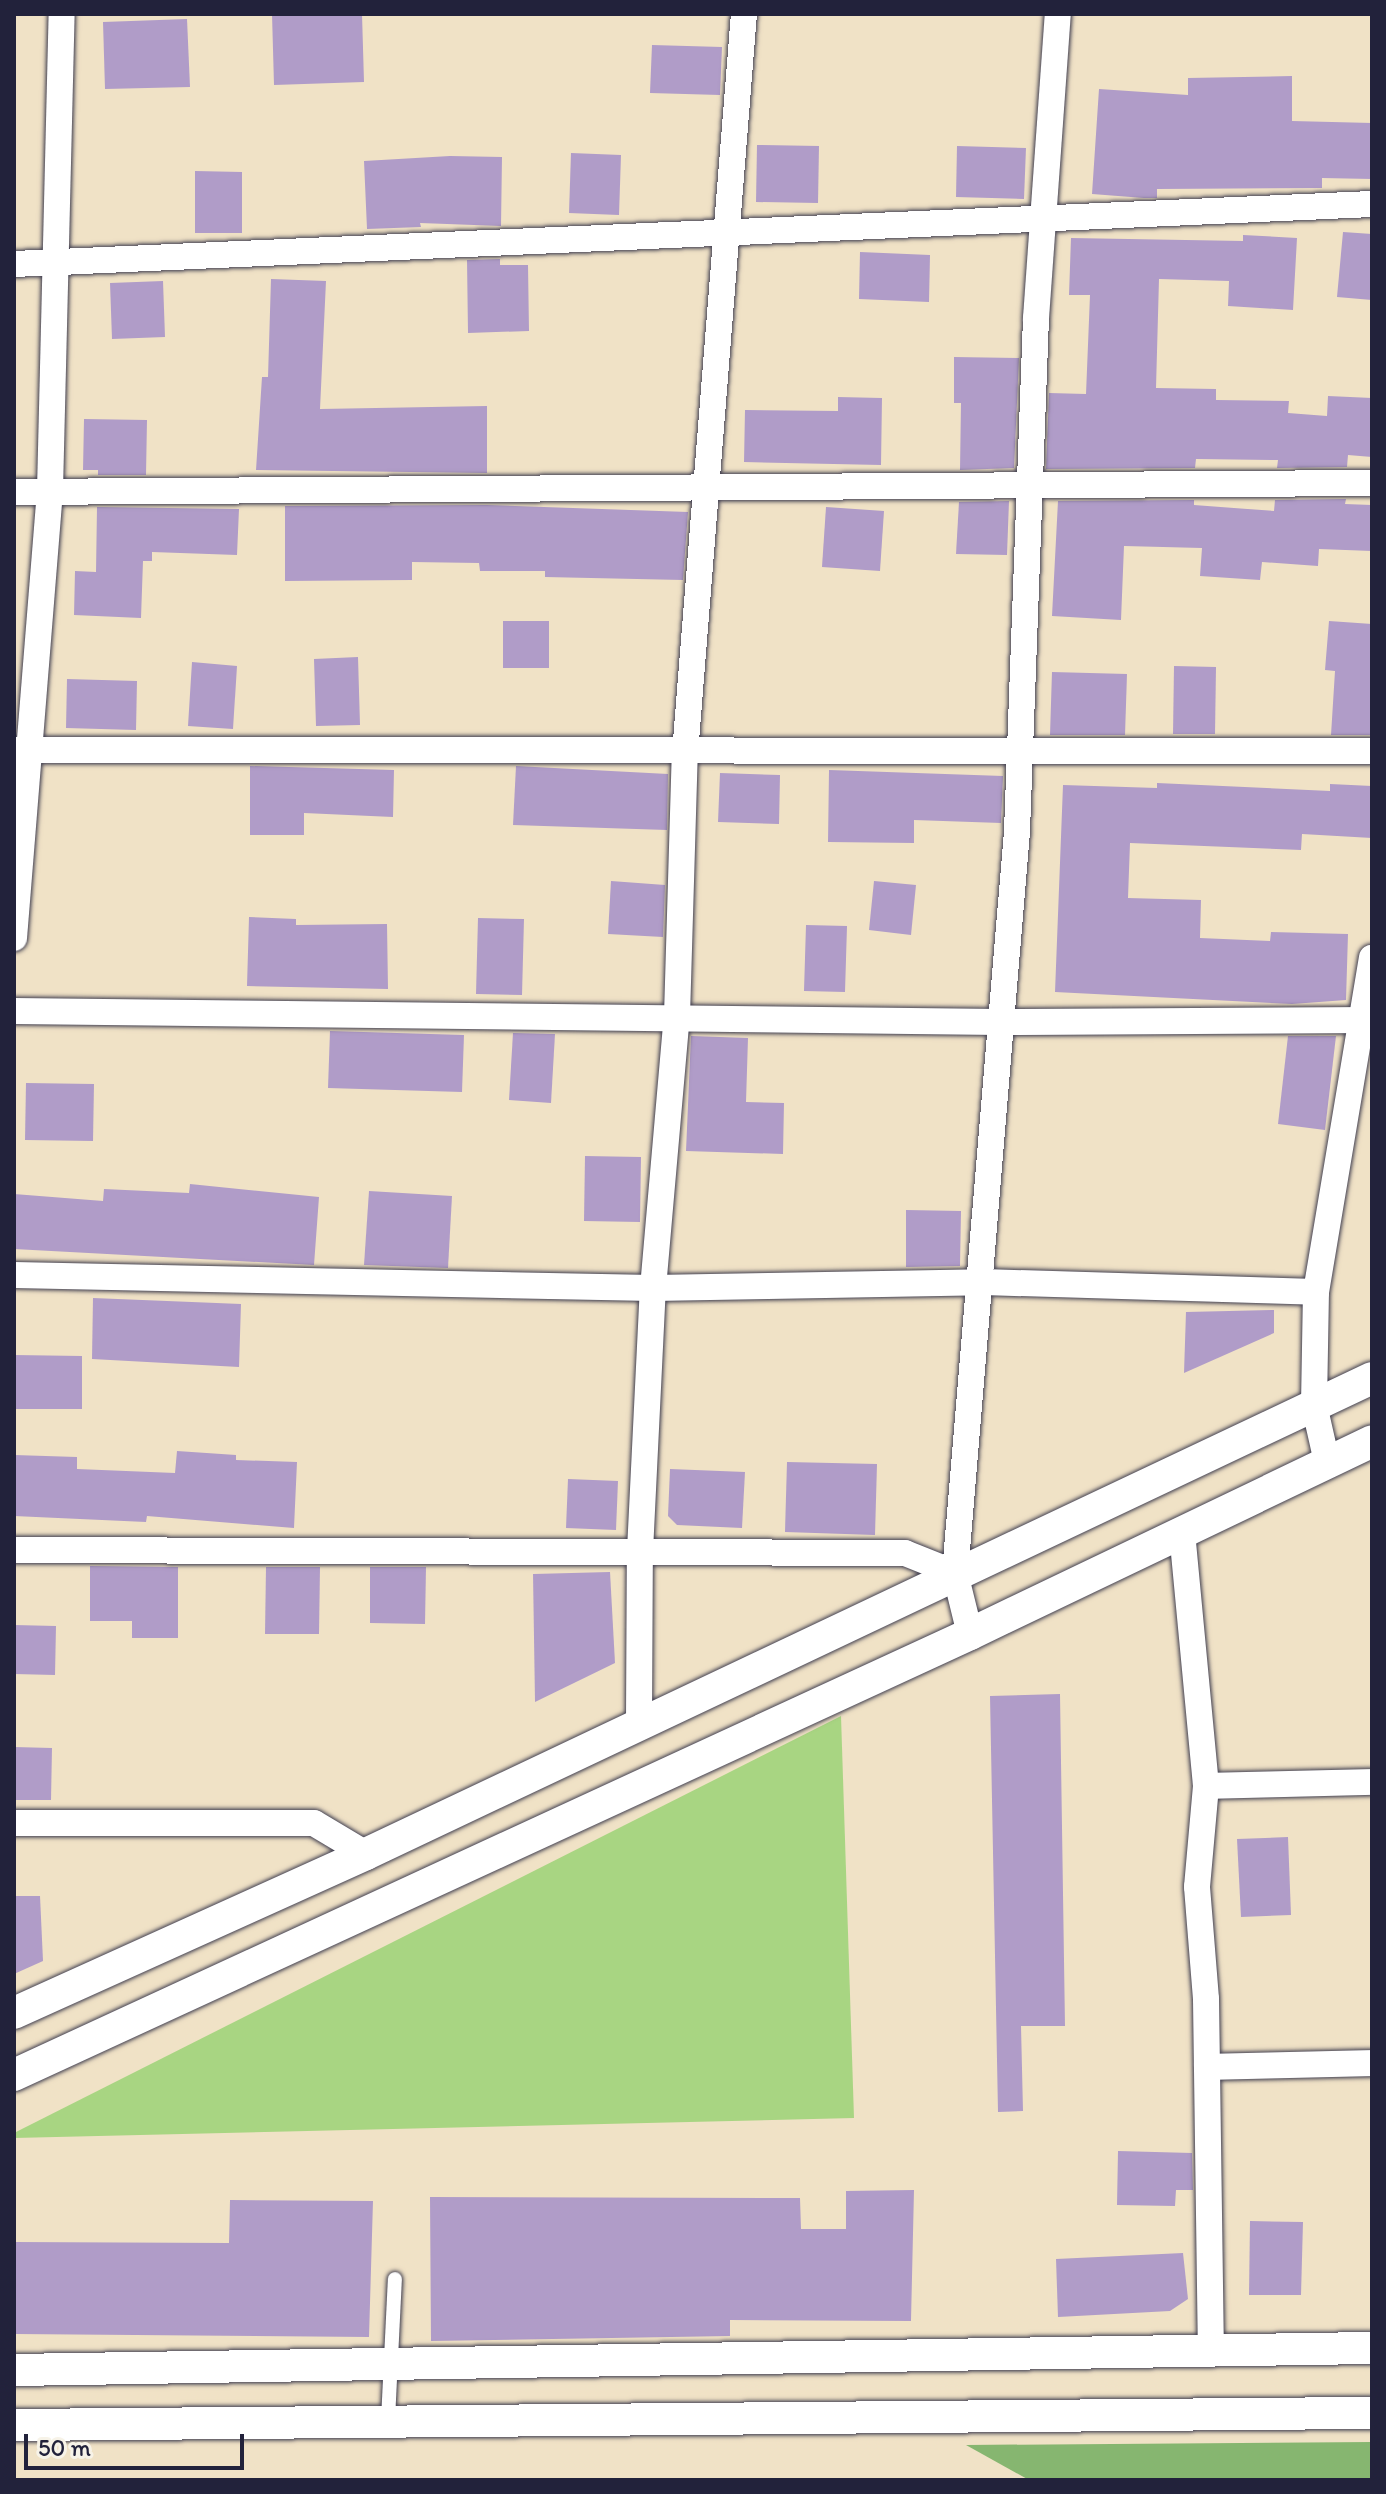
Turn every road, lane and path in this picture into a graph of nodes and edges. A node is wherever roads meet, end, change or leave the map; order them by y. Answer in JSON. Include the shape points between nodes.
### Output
{"nodes":[{"id":1,"x":62,"y":14,"type":"edge"},
{"id":2,"x":744,"y":14,"type":"edge"},
{"id":3,"x":1058,"y":14,"type":"edge"},
{"id":4,"x":1372,"y":204,"type":"edge"},
{"id":5,"x":1043,"y":219,"type":"junction"},
{"id":6,"x":728,"y":235,"type":"junction"},
{"id":7,"x":59,"y":261,"type":"junction"},
{"id":8,"x":14,"y":264,"type":"edge"},
{"id":9,"x":1372,"y":483,"type":"edge"},
{"id":10,"x":705,"y":484,"type":"junction"},
{"id":11,"x":1030,"y":489,"type":"junction"},
{"id":12,"x":50,"y":490,"type":"junction"},
{"id":13,"x":14,"y":492,"type":"edge"},
{"id":14,"x":20,"y":750,"type":"edge"},
{"id":15,"x":1372,"y":751,"type":"edge"},
{"id":16,"x":1019,"y":752,"type":"junction"},
{"id":17,"x":685,"y":753,"type":"junction"},
{"id":18,"x":14,"y":938,"type":"edge"},
{"id":19,"x":1372,"y":958,"type":"edge"},
{"id":20,"x":14,"y":1011,"type":"edge"},
{"id":21,"x":677,"y":1016,"type":"junction"},
{"id":22,"x":1367,"y":1020,"type":"edge"},
{"id":23,"x":1000,"y":1022,"type":"junction"},
{"id":24,"x":14,"y":1275,"type":"edge"},
{"id":25,"x":983,"y":1282,"type":"junction"},
{"id":26,"x":653,"y":1288,"type":"junction"},
{"id":27,"x":1316,"y":1292,"type":"junction"},
{"id":28,"x":1372,"y":1378,"type":"edge"},
{"id":29,"x":1314,"y":1405,"type":"junction"},
{"id":30,"x":1372,"y":1441,"type":"edge"},
{"id":31,"x":1327,"y":1462,"type":"junction"},
{"id":32,"x":1182,"y":1532,"type":"junction"},
{"id":33,"x":14,"y":1550,"type":"edge"},
{"id":34,"x":640,"y":1551,"type":"junction"},
{"id":35,"x":955,"y":1573,"type":"junction"},
{"id":36,"x":970,"y":1634,"type":"junction"},
{"id":37,"x":639,"y":1720,"type":"junction"},
{"id":38,"x":1372,"y":1782,"type":"edge"},
{"id":39,"x":1206,"y":1786,"type":"junction"},
{"id":40,"x":14,"y":1823,"type":"edge"},
{"id":41,"x":366,"y":1854,"type":"junction"},
{"id":42,"x":14,"y":2013,"type":"edge"},
{"id":43,"x":1372,"y":2063,"type":"edge"},
{"id":44,"x":1207,"y":2067,"type":"junction"},
{"id":45,"x":14,"y":2075,"type":"edge"},
{"id":46,"x":395,"y":2279,"type":"dead end"},
{"id":47,"x":1372,"y":2348,"type":"edge"},
{"id":48,"x":1211,"y":2351,"type":"junction"},
{"id":49,"x":389,"y":2365,"type":"junction"},
{"id":50,"x":14,"y":2370,"type":"edge"},
{"id":51,"x":1372,"y":2413,"type":"edge"},
{"id":52,"x":388,"y":2420,"type":"junction"},
{"id":53,"x":14,"y":2425,"type":"edge"}],
"edges":[{"from":1,"to":7,"type":"street"},
{"from":2,"to":6,"type":"street"},
{"from":3,"to":5,"type":"street"},
{"from":4,"to":5,"type":"street"},
{"from":5,"to":6,"type":"street"},
{"from":5,"to":11,"type":"street"},
{"from":6,"to":7,"type":"street"},
{"from":6,"to":10,"type":"street"},
{"from":7,"to":8,"type":"street"},
{"from":7,"to":12,"type":"street"},
{"from":9,"to":11,"type":"street"},
{"from":10,"to":11,"type":"street"},
{"from":10,"to":12,"type":"street"},
{"from":10,"to":17,"type":"street"},
{"from":11,"to":16,"type":"street"},
{"from":12,"to":13,"type":"street"},
{"from":12,"to":14,"type":"street"},
{"from":14,"to":17,"type":"street"},
{"from":14,"to":18,"type":"street"},
{"from":15,"to":16,"type":"street"},
{"from":16,"to":17,"type":"street"},
{"from":16,"to":23,"type":"street"},
{"from":17,"to":21,"type":"street"},
{"from":19,"to":22,"type":"street"},
{"from":20,"to":21,"type":"street"},
{"from":21,"to":23,"type":"street"},
{"from":21,"to":26,"type":"street"},
{"from":22,"to":23,"type":"street"},
{"from":22,"to":27,"type":"street"},
{"from":23,"to":25,"type":"street"},
{"from":24,"to":26,"type":"street"},
{"from":25,"to":26,"type":"street"},
{"from":25,"to":27,"type":"street"},
{"from":25,"to":35,"type":"street"},
{"from":26,"to":34,"type":"street"},
{"from":27,"to":29,"type":"street"},
{"from":28,"to":29,"type":"street"},
{"from":29,"to":31,"type":"street"},
{"from":29,"to":35,"type":"street"},
{"from":30,"to":31,"type":"street"},
{"from":31,"to":32,"type":"street"},
{"from":32,"to":36,"type":"street"},
{"from":32,"to":39,"type":"street"},
{"from":33,"to":34,"type":"street"},
{"from":34,"to":35,"type":"street","via":[[905,1553]]},
{"from":34,"to":37,"type":"street"},
{"from":35,"to":36,"type":"street"},
{"from":35,"to":37,"type":"street"},
{"from":36,"to":45,"type":"street"},
{"from":37,"to":41,"type":"street"},
{"from":38,"to":39,"type":"street"},
{"from":39,"to":44,"type":"street","via":[[1197,1887]]},
{"from":40,"to":41,"type":"street","via":[[314,1823]]},
{"from":41,"to":42,"type":"street"},
{"from":43,"to":44,"type":"street"},
{"from":44,"to":48,"type":"street"},
{"from":46,"to":49,"type":"lane"},
{"from":47,"to":48,"type":"street"},
{"from":48,"to":49,"type":"street"},
{"from":49,"to":50,"type":"street"},
{"from":49,"to":52,"type":"lane"},
{"from":51,"to":52,"type":"street"},
{"from":52,"to":53,"type":"street"}]}
